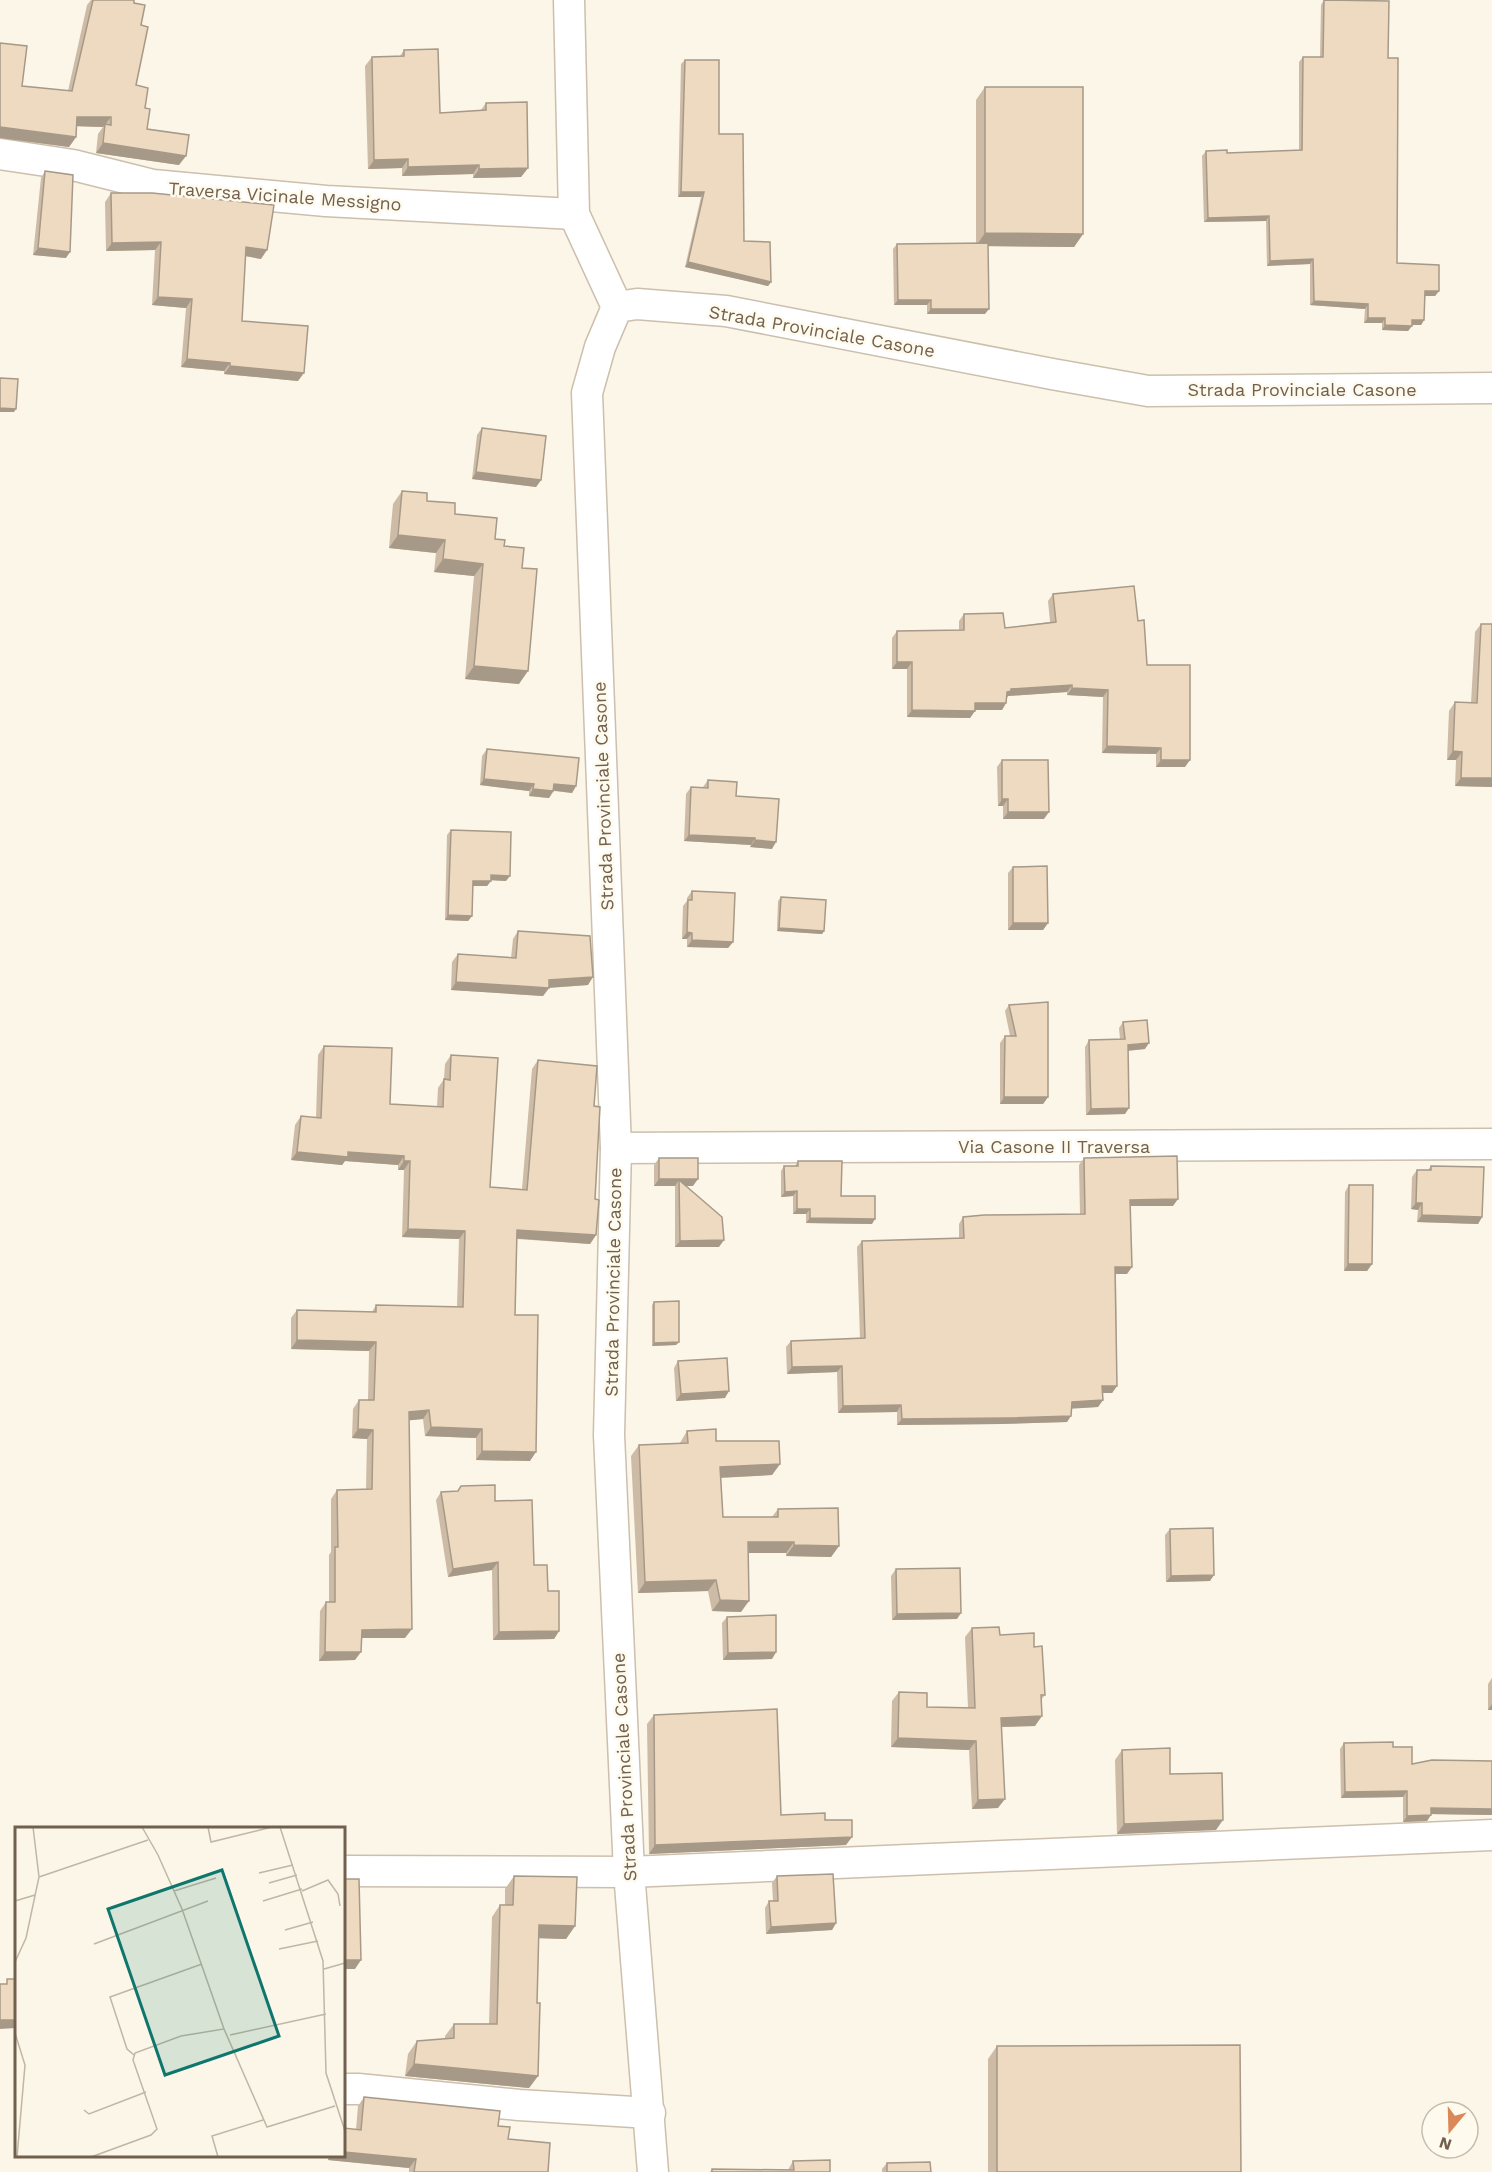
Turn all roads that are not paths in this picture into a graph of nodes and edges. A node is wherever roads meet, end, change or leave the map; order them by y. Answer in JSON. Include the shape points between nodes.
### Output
{"nodes":[{"id":1,"x":569,"y":0,"type":"edge"},
{"id":2,"x":0,"y":154,"type":"edge"},
{"id":3,"x":574,"y":214,"type":"junction"},
{"id":4,"x":618,"y":307,"type":"junction"},
{"id":5,"x":1492,"y":388,"type":"edge"},
{"id":6,"x":1492,"y":1144,"type":"edge"},
{"id":7,"x":616,"y":1148,"type":"junction"},
{"id":8,"x":1492,"y":1835,"type":"edge"},
{"id":9,"x":345,"y":1870,"type":"edge"},
{"id":10,"x":629,"y":1872,"type":"junction"},
{"id":11,"x":345,"y":2089,"type":"edge"},
{"id":12,"x":650,"y":2113,"type":"junction"},
{"id":13,"x":653,"y":2172,"type":"edge"}],
"edges":[{"from":1,"to":3,"type":"street"},
{"from":2,"to":3,"type":"street","name":"Traversa Vicinale Messigno","via":[[73,165],[153,185],[326,201]]},
{"from":3,"to":4,"type":"street"},
{"from":4,"to":5,"type":"street","name":"Strada Provinciale Casone","via":[[637,304],[726,311],[1148,390]]},
{"from":4,"to":7,"type":"street","name":"Strada Provinciale Casone","via":[[600,348],[587,393]]},
{"from":6,"to":7,"type":"street","name":"Via Casone II Traversa"},
{"from":7,"to":10,"type":"street","name":"Strada Provinciale Casone","via":[[609,1435]]},
{"from":8,"to":10,"type":"street"},
{"from":9,"to":10,"type":"street"},
{"from":10,"to":12,"type":"street","name":"Strada Provinciale Casone"},
{"from":11,"to":12,"type":"street"},
{"from":12,"to":13,"type":"street","name":"Strada Provinciale Casone"}]}
